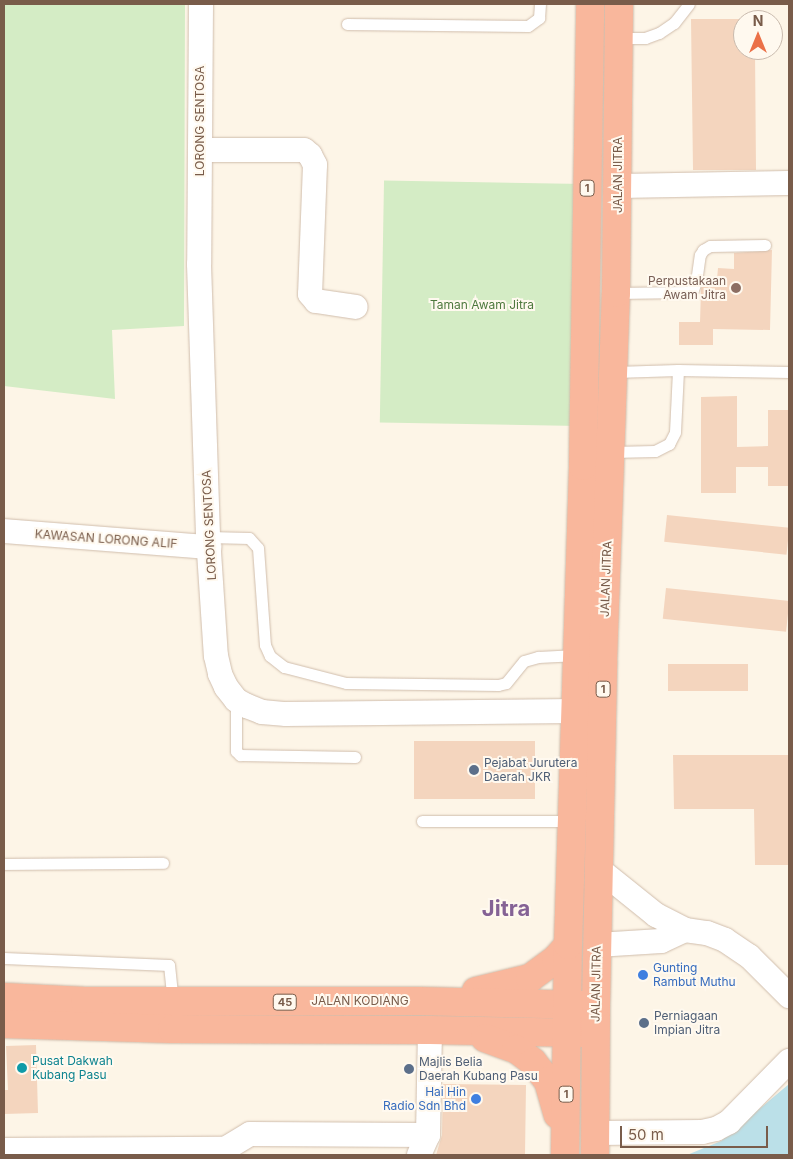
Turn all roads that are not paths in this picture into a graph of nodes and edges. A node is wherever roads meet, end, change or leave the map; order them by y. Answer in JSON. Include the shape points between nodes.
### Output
{"nodes":[{"id":1,"x":201,"y":4,"type":"edge"},
{"id":2,"x":540,"y":4,"type":"edge"},
{"id":3,"x":590,"y":4,"type":"edge"},
{"id":4,"x":619,"y":4,"type":"edge"},
{"id":5,"x":689,"y":4,"type":"edge"},
{"id":6,"x":346,"y":24,"type":"dead end"},
{"id":7,"x":618,"y":38,"type":"junction"},
{"id":8,"x":200,"y":150,"type":"junction"},
{"id":9,"x":789,"y":183,"type":"edge"},
{"id":10,"x":618,"y":186,"type":"junction"},
{"id":11,"x":765,"y":245,"type":"dead end"},
{"id":12,"x":616,"y":293,"type":"junction"},
{"id":13,"x":356,"y":306,"type":"dead end"},
{"id":14,"x":678,"y":370,"type":"junction"},
{"id":15,"x":614,"y":372,"type":"junction"},
{"id":16,"x":789,"y":372,"type":"edge"},
{"id":17,"x":583,"y":451,"type":"junction"},
{"id":18,"x":612,"y":452,"type":"junction"},
{"id":19,"x":4,"y":531,"type":"edge"},
{"id":20,"x":208,"y":542,"type":"junction"},
{"id":21,"x":578,"y":655,"type":"junction"},
{"id":22,"x":236,"y":700,"type":"junction"},
{"id":23,"x":575,"y":711,"type":"junction"},
{"id":24,"x":355,"y":757,"type":"dead end"},
{"id":25,"x":422,"y":821,"type":"dead end"},
{"id":26,"x":573,"y":821,"type":"junction"},
{"id":27,"x":163,"y":863,"type":"dead end"},
{"id":28,"x":4,"y":864,"type":"edge"},
{"id":29,"x":600,"y":870,"type":"junction"},
{"id":30,"x":686,"y":930,"type":"junction"},
{"id":31,"x":568,"y":945,"type":"junction"},
{"id":32,"x":597,"y":945,"type":"junction"},
{"id":33,"x":4,"y":958,"type":"edge"},
{"id":34,"x":789,"y":996,"type":"edge"},
{"id":35,"x":4,"y":997,"type":"edge"},
{"id":36,"x":418,"y":1001,"type":"junction"},
{"id":37,"x":174,"y":1002,"type":"junction"},
{"id":38,"x":566,"y":1004,"type":"junction"},
{"id":39,"x":596,"y":1005,"type":"junction"},
{"id":40,"x":4,"y":1024,"type":"edge"},
{"id":41,"x":442,"y":1030,"type":"junction"},
{"id":42,"x":566,"y":1033,"type":"junction"},
{"id":43,"x":596,"y":1033,"type":"junction"},
{"id":44,"x":789,"y":1061,"type":"edge"},
{"id":45,"x":596,"y":1144,"type":"edge"},
{"id":46,"x":424,"y":1145,"type":"edge"},
{"id":47,"x":4,"y":1150,"type":"edge"},
{"id":48,"x":565,"y":1152,"type":"edge"}],
"edges":[{"from":1,"to":8,"type":"street","name":"LORONG SENTOSA"},
{"from":2,"to":6,"type":"lane","via":[[539,18],[528,26]]},
{"from":3,"to":17,"type":"highway","number":"1"},
{"from":4,"to":7,"type":"highway","name":"JALAN JITRA","number":"1"},
{"from":5,"to":7,"type":"lane","via":[[674,24],[659,33],[645,38]]},
{"from":7,"to":10,"type":"highway","name":"JALAN JITRA","number":"1"},
{"from":8,"to":13,"type":"street","via":[[304,150],[310,155],[315,166],[310,294],[316,301]]},
{"from":8,"to":20,"type":"street","name":"LORONG SENTOSA","via":[[199,264]]},
{"from":9,"to":10,"type":"street"},
{"from":10,"to":12,"type":"highway","name":"JALAN JITRA","number":"1"},
{"from":11,"to":12,"type":"lane","via":[[710,246],[703,250],[696,282],[687,292]]},
{"from":12,"to":15,"type":"highway","name":"JALAN JITRA","number":"1"},
{"from":14,"to":15,"type":"lane"},
{"from":14,"to":16,"type":"lane"},
{"from":14,"to":18,"type":"lane","via":[[675,432],[669,444],[655,450]]},
{"from":15,"to":18,"type":"highway","name":"JALAN JITRA","number":"1"},
{"from":17,"to":18,"type":"highway"},
{"from":17,"to":21,"type":"highway","number":"1"},
{"from":18,"to":29,"type":"highway","name":"JALAN JITRA","number":"1","via":[[603,652]]},
{"from":19,"to":20,"type":"street","name":"KAWASAN LORONG ALIF"},
{"from":20,"to":21,"type":"lane","via":[[249,538],[258,548],[265,645],[270,656],[284,667],[346,683],[498,685],[506,683],[524,662],[538,657]]},
{"from":20,"to":22,"type":"street","name":"LORONG SENTOSA","via":[[216,656],[220,674]]},
{"from":21,"to":23,"type":"highway","number":"1"},
{"from":22,"to":23,"type":"street","via":[[262,712],[286,714]]},
{"from":22,"to":24,"type":"lane","via":[[236,751],[240,755]]},
{"from":23,"to":26,"type":"highway","number":"1"},
{"from":25,"to":26,"type":"lane"},
{"from":26,"to":31,"type":"highway","number":"1"},
{"from":27,"to":28,"type":"lane"},
{"from":29,"to":30,"type":"street","via":[[656,915]]},
{"from":29,"to":32,"type":"highway","name":"JALAN JITRA","number":"1"},
{"from":30,"to":32,"type":"street","via":[[661,941]]},
{"from":30,"to":34,"type":"street","via":[[726,940],[748,956]]},
{"from":31,"to":36,"type":"highway","via":[[556,959],[530,978],[484,990]]},
{"from":31,"to":38,"type":"highway","number":"1"},
{"from":32,"to":39,"type":"highway","name":"JALAN JITRA","number":"1"},
{"from":33,"to":37,"type":"lane","via":[[169,965]]},
{"from":35,"to":37,"type":"highway","name":"JALAN KODIANG","number":"45","via":[[85,1002]]},
{"from":36,"to":37,"type":"highway","name":"JALAN KODIANG","number":"45"},
{"from":36,"to":38,"type":"highway","name":"JALAN KODIANG","number":"45"},
{"from":38,"to":39,"type":"highway","number":"45"},
{"from":38,"to":42,"type":"highway","number":"1"},
{"from":39,"to":43,"type":"highway","name":"JALAN JITRA","number":"1"},
{"from":40,"to":41,"type":"highway","via":[[172,1030]]},
{"from":41,"to":42,"type":"highway"},
{"from":41,"to":46,"type":"street"},
{"from":41,"to":48,"type":"highway","via":[[503,1044],[533,1062],[548,1081]]},
{"from":42,"to":43,"type":"highway"},
{"from":42,"to":48,"type":"highway","number":"1"},
{"from":43,"to":45,"type":"highway","name":"JALAN JITRA","number":"1"},
{"from":44,"to":45,"type":"street","via":[[729,1122],[716,1129]]},
{"from":46,"to":47,"type":"street","via":[[250,1134],[225,1149]]}]}
